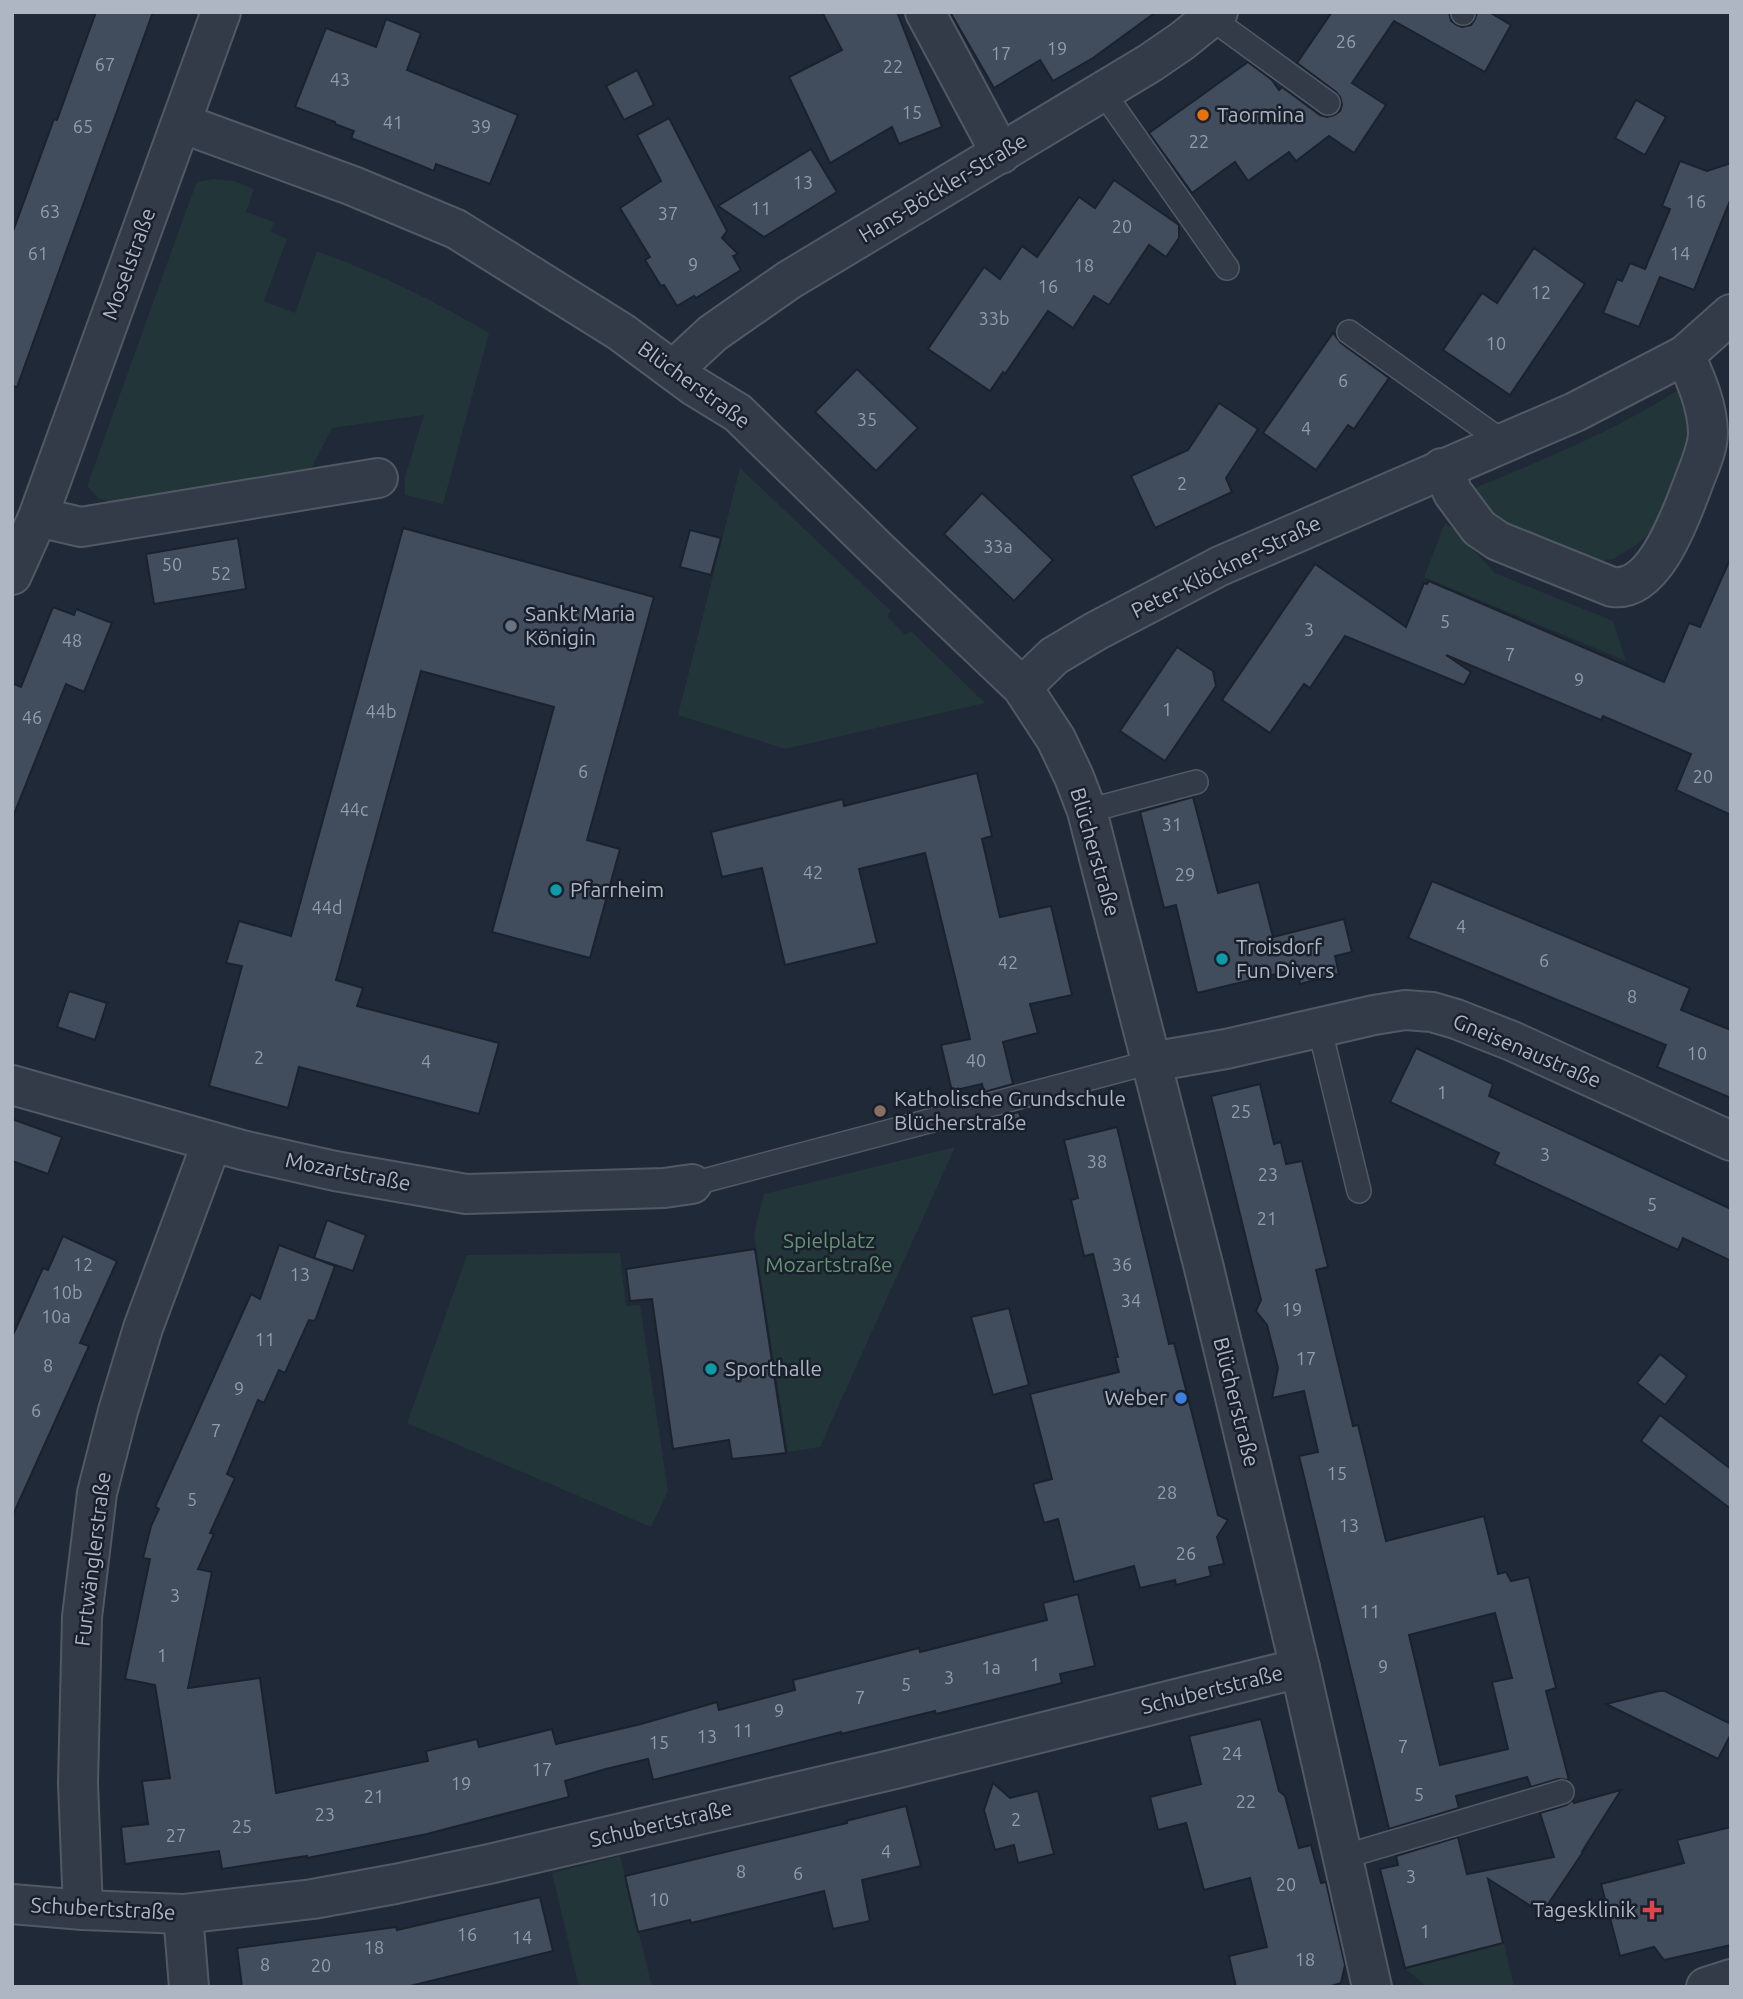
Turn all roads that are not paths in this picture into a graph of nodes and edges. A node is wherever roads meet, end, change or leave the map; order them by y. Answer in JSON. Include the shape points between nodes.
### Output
{"nodes":[{"id":1,"x":221,"y":12,"type":"edge"},
{"id":2,"x":925,"y":12,"type":"edge"},
{"id":3,"x":1214,"y":15,"type":"edge"},
{"id":4,"x":1103,"y":92,"type":"junction"},
{"id":5,"x":1328,"y":103,"type":"dead end"},
{"id":6,"x":181,"y":122,"type":"junction"},
{"id":7,"x":1001,"y":154,"type":"junction"},
{"id":8,"x":1227,"y":268,"type":"dead end"},
{"id":9,"x":1731,"y":314,"type":"edge"},
{"id":10,"x":1349,"y":332,"type":"dead end"},
{"id":11,"x":1685,"y":355,"type":"junction"},
{"id":12,"x":673,"y":370,"type":"junction"},
{"id":13,"x":1503,"y":442,"type":"junction"},
{"id":14,"x":1442,"y":468,"type":"junction"},
{"id":15,"x":382,"y":489,"type":"dead end"},
{"id":16,"x":38,"y":517,"type":"junction"},
{"id":17,"x":12,"y":575,"type":"edge"},
{"id":18,"x":1022,"y":687,"type":"junction"},
{"id":19,"x":1196,"y":782,"type":"dead end"},
{"id":20,"x":1087,"y":811,"type":"junction"},
{"id":21,"x":1320,"y":1026,"type":"junction"},
{"id":22,"x":1151,"y":1062,"type":"junction"},
{"id":23,"x":12,"y":1085,"type":"edge"},
{"id":24,"x":1731,"y":1141,"type":"edge"},
{"id":25,"x":212,"y":1142,"type":"junction"},
{"id":26,"x":692,"y":1184,"type":"joint"},
{"id":27,"x":1359,"y":1191,"type":"dead end"},
{"id":28,"x":1300,"y":1668,"type":"junction"},
{"id":29,"x":1562,"y":1792,"type":"dead end"},
{"id":30,"x":1343,"y":1857,"type":"junction"},
{"id":31,"x":12,"y":1904,"type":"edge"},
{"id":32,"x":83,"y":1910,"type":"junction"},
{"id":33,"x":183,"y":1914,"type":"junction"},
{"id":34,"x":1731,"y":1979,"type":"edge"},
{"id":35,"x":188,"y":1987,"type":"edge"},
{"id":36,"x":1371,"y":1987,"type":"edge"},
{"id":37,"x":1706,"y":1987,"type":"edge"}],
"edges":[{"from":1,"to":6,"type":"street","name":"Moselstraße"},
{"from":2,"to":7,"type":"street"},
{"from":3,"to":4,"type":"street","name":"Hans-Böckler-Straße"},
{"from":3,"to":5,"type":"lane"},
{"from":4,"to":7,"type":"street","name":"Hans-Böckler-Straße"},
{"from":4,"to":8,"type":"lane"},
{"from":6,"to":12,"type":"street","name":"Blücherstraße","via":[[456,229],[621,332]]},
{"from":6,"to":16,"type":"street","name":"Moselstraße"},
{"from":7,"to":12,"type":"street","name":"Hans-Böckler-Straße","via":[[789,280],[713,333]]},
{"from":9,"to":11,"type":"street","name":"Peter-Klöckner-Straße"},
{"from":10,"to":13,"type":"lane"},
{"from":11,"to":13,"type":"street","name":"Peter-Klöckner-Straße","via":[[1575,412]]},
{"from":11,"to":14,"type":"street","via":[[1702,394],[1707,446],[1665,550],[1649,570],[1622,588],[1498,541],[1467,513]]},
{"from":12,"to":18,"type":"street","name":"Blücherstraße","via":[[738,413]]},
{"from":13,"to":14,"type":"street","name":"Peter-Klöckner-Straße"},
{"from":14,"to":18,"type":"street","name":"Peter-Klöckner-Straße","via":[[1220,566],[1054,656]]},
{"from":15,"to":16,"type":"street","via":[[81,527]]},
{"from":16,"to":17,"type":"street","name":"Moselstraße"},
{"from":18,"to":20,"type":"street","name":"Blücherstraße","via":[[1056,739]]},
{"from":19,"to":20,"type":"lane"},
{"from":20,"to":22,"type":"street","name":"Blücherstraße"},
{"from":21,"to":22,"type":"street","name":"Gneisenaustraße"},
{"from":21,"to":24,"type":"street","name":"Gneisenaustraße","via":[[1405,1010],[1432,1012],[1512,1041]]},
{"from":21,"to":27,"type":"lane"},
{"from":22,"to":26,"type":"lane"},
{"from":22,"to":28,"type":"street","name":"Blücherstraße"},
{"from":23,"to":25,"type":"street","name":"Mozartstraße"},
{"from":25,"to":26,"type":"street","name":"Mozartstraße","via":[[335,1171],[467,1194]]},
{"from":25,"to":32,"type":"street","name":"Furtwänglerstraße","via":[[142,1333],[97,1493],[82,1617],[78,1783]]},
{"from":28,"to":30,"type":"street","name":"Blücherstraße"},
{"from":28,"to":33,"type":"street","name":"Schubertstraße","via":[[489,1864],[313,1899]]},
{"from":29,"to":30,"type":"lane"},
{"from":30,"to":36,"type":"street","name":"Blücherstraße"},
{"from":31,"to":32,"type":"street","name":"Schubertstraße"},
{"from":32,"to":33,"type":"street","name":"Schubertstraße"},
{"from":33,"to":35,"type":"street"},
{"from":34,"to":37,"type":"street"}]}
